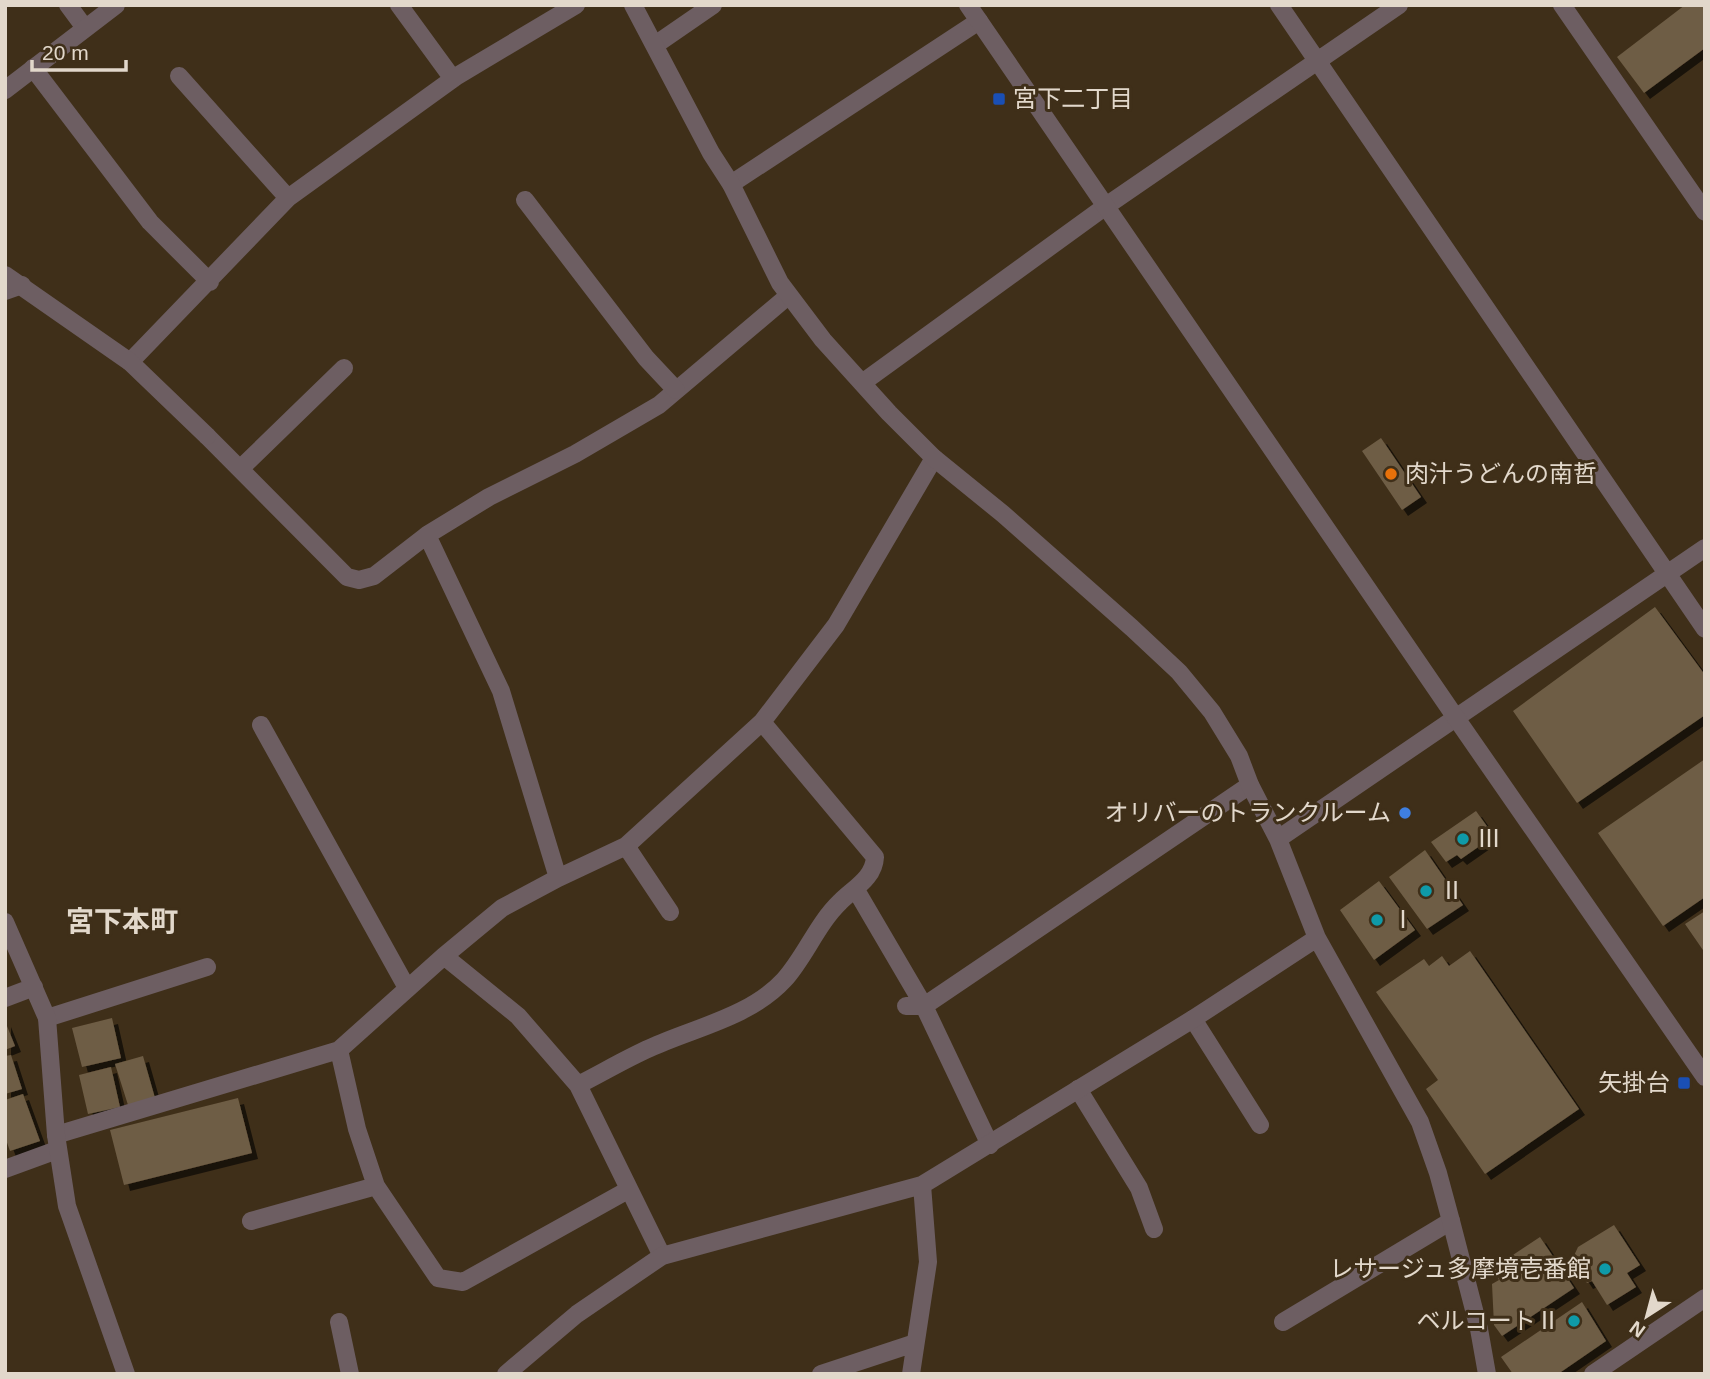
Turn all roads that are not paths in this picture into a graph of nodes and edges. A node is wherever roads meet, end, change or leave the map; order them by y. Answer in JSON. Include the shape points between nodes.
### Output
{"nodes":[{"id":1,"x":68,"y":5,"type":"edge"},
{"id":2,"x":116,"y":5,"type":"edge"},
{"id":3,"x":400,"y":5,"type":"edge"},
{"id":4,"x":576,"y":5,"type":"edge"},
{"id":5,"x":633,"y":5,"type":"edge"},
{"id":6,"x":713,"y":5,"type":"edge"},
{"id":7,"x":968,"y":5,"type":"edge"},
{"id":8,"x":1279,"y":5,"type":"edge"},
{"id":9,"x":1399,"y":5,"type":"edge"},
{"id":10,"x":1562,"y":5,"type":"edge"},
{"id":11,"x":979,"y":21,"type":"junction"},
{"id":12,"x":85,"y":27,"type":"junction"},
{"id":13,"x":655,"y":45,"type":"junction"},
{"id":14,"x":1317,"y":62,"type":"junction"},
{"id":15,"x":33,"y":68,"type":"junction"},
{"id":16,"x":179,"y":76,"type":"dead end"},
{"id":17,"x":453,"y":79,"type":"junction"},
{"id":18,"x":5,"y":90,"type":"edge"},
{"id":19,"x":731,"y":184,"type":"junction"},
{"id":20,"x":288,"y":198,"type":"junction"},
{"id":21,"x":525,"y":200,"type":"dead end"},
{"id":22,"x":1106,"y":206,"type":"junction"},
{"id":23,"x":1705,"y":212,"type":"edge"},
{"id":24,"x":5,"y":275,"type":"edge"},
{"id":25,"x":209,"y":282,"type":"junction"},
{"id":26,"x":14,"y":288,"type":"edge"},
{"id":27,"x":788,"y":296,"type":"junction"},
{"id":28,"x":130,"y":362,"type":"junction"},
{"id":29,"x":344,"y":368,"type":"dead end"},
{"id":30,"x":862,"y":383,"type":"junction"},
{"id":31,"x":676,"y":390,"type":"junction"},
{"id":32,"x":934,"y":458,"type":"junction"},
{"id":33,"x":241,"y":468,"type":"junction"},
{"id":34,"x":427,"y":535,"type":"junction"},
{"id":35,"x":1705,"y":548,"type":"edge"},
{"id":36,"x":1667,"y":574,"type":"junction"},
{"id":37,"x":1705,"y":629,"type":"edge"},
{"id":38,"x":1456,"y":718,"type":"junction"},
{"id":39,"x":762,"y":722,"type":"junction"},
{"id":40,"x":261,"y":725,"type":"dead end"},
{"id":41,"x":1250,"y":785,"type":"junction"},
{"id":42,"x":1278,"y":839,"type":"junction"},
{"id":43,"x":626,"y":846,"type":"junction"},
{"id":44,"x":558,"y":878,"type":"junction"},
{"id":45,"x":856,"y":890,"type":"junction"},
{"id":46,"x":670,"y":912,"type":"dead end"},
{"id":47,"x":5,"y":922,"type":"edge"},
{"id":48,"x":1317,"y":938,"type":"junction"},
{"id":49,"x":444,"y":956,"type":"junction"},
{"id":50,"x":207,"y":967,"type":"dead end"},
{"id":51,"x":34,"y":987,"type":"junction"},
{"id":52,"x":407,"y":988,"type":"junction"},
{"id":53,"x":5,"y":998,"type":"edge"},
{"id":54,"x":915,"y":1006,"type":"junction"},
{"id":55,"x":47,"y":1018,"type":"junction"},
{"id":56,"x":1193,"y":1019,"type":"junction"},
{"id":57,"x":339,"y":1050,"type":"junction"},
{"id":58,"x":1705,"y":1077,"type":"edge"},
{"id":59,"x":578,"y":1085,"type":"junction"},
{"id":60,"x":1079,"y":1089,"type":"junction"},
{"id":61,"x":1260,"y":1125,"type":"dead end"},
{"id":62,"x":57,"y":1143,"type":"junction"},
{"id":63,"x":990,"y":1145,"type":"junction"},
{"id":64,"x":5,"y":1169,"type":"edge"},
{"id":65,"x":922,"y":1185,"type":"junction"},
{"id":66,"x":376,"y":1186,"type":"junction"},
{"id":67,"x":628,"y":1190,"type":"junction"},
{"id":68,"x":1451,"y":1221,"type":"junction"},
{"id":69,"x":251,"y":1222,"type":"dead end"},
{"id":70,"x":1154,"y":1229,"type":"dead end"},
{"id":71,"x":662,"y":1256,"type":"junction"},
{"id":72,"x":1705,"y":1298,"type":"edge"},
{"id":73,"x":339,"y":1322,"type":"dead end"},
{"id":74,"x":1283,"y":1322,"type":"dead end"},
{"id":75,"x":915,"y":1343,"type":"junction"},
{"id":76,"x":1595,"y":1373,"type":"edge"},
{"id":77,"x":125,"y":1374,"type":"edge"},
{"id":78,"x":350,"y":1374,"type":"edge"},
{"id":79,"x":506,"y":1374,"type":"edge"},
{"id":80,"x":821,"y":1374,"type":"edge"},
{"id":81,"x":911,"y":1374,"type":"edge"},
{"id":82,"x":1487,"y":1374,"type":"edge"}],
"edges":[{"from":1,"to":12,"type":"street"},
{"from":2,"to":12,"type":"street"},
{"from":3,"to":17,"type":"street"},
{"from":4,"to":17,"type":"street"},
{"from":5,"to":13,"type":"street"},
{"from":6,"to":13,"type":"street"},
{"from":7,"to":11,"type":"street"},
{"from":8,"to":14,"type":"street"},
{"from":9,"to":14,"type":"street"},
{"from":10,"to":23,"type":"street"},
{"from":11,"to":19,"type":"street"},
{"from":11,"to":22,"type":"street"},
{"from":12,"to":15,"type":"street"},
{"from":13,"to":19,"type":"street"},
{"from":14,"to":22,"type":"street"},
{"from":14,"to":36,"type":"street"},
{"from":15,"to":18,"type":"street"},
{"from":15,"to":25,"type":"street","via":[[150,222]]},
{"from":16,"to":20,"type":"street"},
{"from":17,"to":20,"type":"street"},
{"from":19,"to":27,"type":"street"},
{"from":20,"to":25,"type":"street"},
{"from":21,"to":31,"type":"street","via":[[646,358]]},
{"from":22,"to":30,"type":"street"},
{"from":22,"to":38,"type":"street"},
{"from":24,"to":26,"type":"street"},
{"from":25,"to":28,"type":"street"},
{"from":26,"to":28,"type":"street"},
{"from":27,"to":30,"type":"street"},
{"from":27,"to":31,"type":"street"},
{"from":28,"to":33,"type":"street"},
{"from":29,"to":33,"type":"street"},
{"from":30,"to":32,"type":"street"},
{"from":31,"to":34,"type":"street","via":[[659,405],[575,454],[489,496]]},
{"from":32,"to":39,"type":"street","via":[[836,625]]},
{"from":32,"to":41,"type":"street","via":[[1179,672],[1212,712]]},
{"from":33,"to":34,"type":"street","via":[[347,577],[374,576]]},
{"from":34,"to":44,"type":"street","via":[[501,691]]},
{"from":35,"to":36,"type":"street"},
{"from":36,"to":37,"type":"street"},
{"from":36,"to":38,"type":"street"},
{"from":38,"to":42,"type":"street"},
{"from":38,"to":58,"type":"street"},
{"from":39,"to":43,"type":"street"},
{"from":39,"to":45,"type":"street","via":[[875,857],[875,867]]},
{"from":40,"to":52,"type":"street"},
{"from":41,"to":42,"type":"street"},
{"from":41,"to":54,"type":"street"},
{"from":42,"to":48,"type":"street"},
{"from":43,"to":44,"type":"street"},
{"from":43,"to":46,"type":"street"},
{"from":44,"to":49,"type":"street","via":[[502,908]]},
{"from":45,"to":54,"type":"street"},
{"from":45,"to":59,"type":"street","via":[[839,902],[783,981],[758,1001]]},
{"from":47,"to":51,"type":"street"},
{"from":48,"to":56,"type":"street"},
{"from":48,"to":68,"type":"street","via":[[1420,1122]]},
{"from":49,"to":52,"type":"street"},
{"from":49,"to":59,"type":"street","via":[[518,1016]]},
{"from":50,"to":55,"type":"street"},
{"from":51,"to":53,"type":"street"},
{"from":51,"to":55,"type":"street"},
{"from":52,"to":57,"type":"street"},
{"from":54,"to":63,"type":"street"},
{"from":55,"to":62,"type":"street"},
{"from":56,"to":60,"type":"street"},
{"from":56,"to":61,"type":"street"},
{"from":57,"to":62,"type":"street"},
{"from":57,"to":66,"type":"street"},
{"from":59,"to":67,"type":"street"},
{"from":60,"to":63,"type":"street"},
{"from":60,"to":70,"type":"street","via":[[1139,1188]]},
{"from":62,"to":64,"type":"street"},
{"from":62,"to":77,"type":"street","via":[[67,1206]]},
{"from":63,"to":65,"type":"street"},
{"from":65,"to":71,"type":"street"},
{"from":65,"to":75,"type":"street","via":[[928,1262]]},
{"from":66,"to":67,"type":"street","via":[[438,1278],[463,1282]]},
{"from":66,"to":69,"type":"street"},
{"from":67,"to":71,"type":"street"},
{"from":68,"to":74,"type":"street"},
{"from":68,"to":82,"type":"street"},
{"from":71,"to":79,"type":"street","via":[[577,1314]]},
{"from":72,"to":76,"type":"street"},
{"from":73,"to":78,"type":"street"},
{"from":75,"to":80,"type":"street"},
{"from":75,"to":81,"type":"street"}]}
